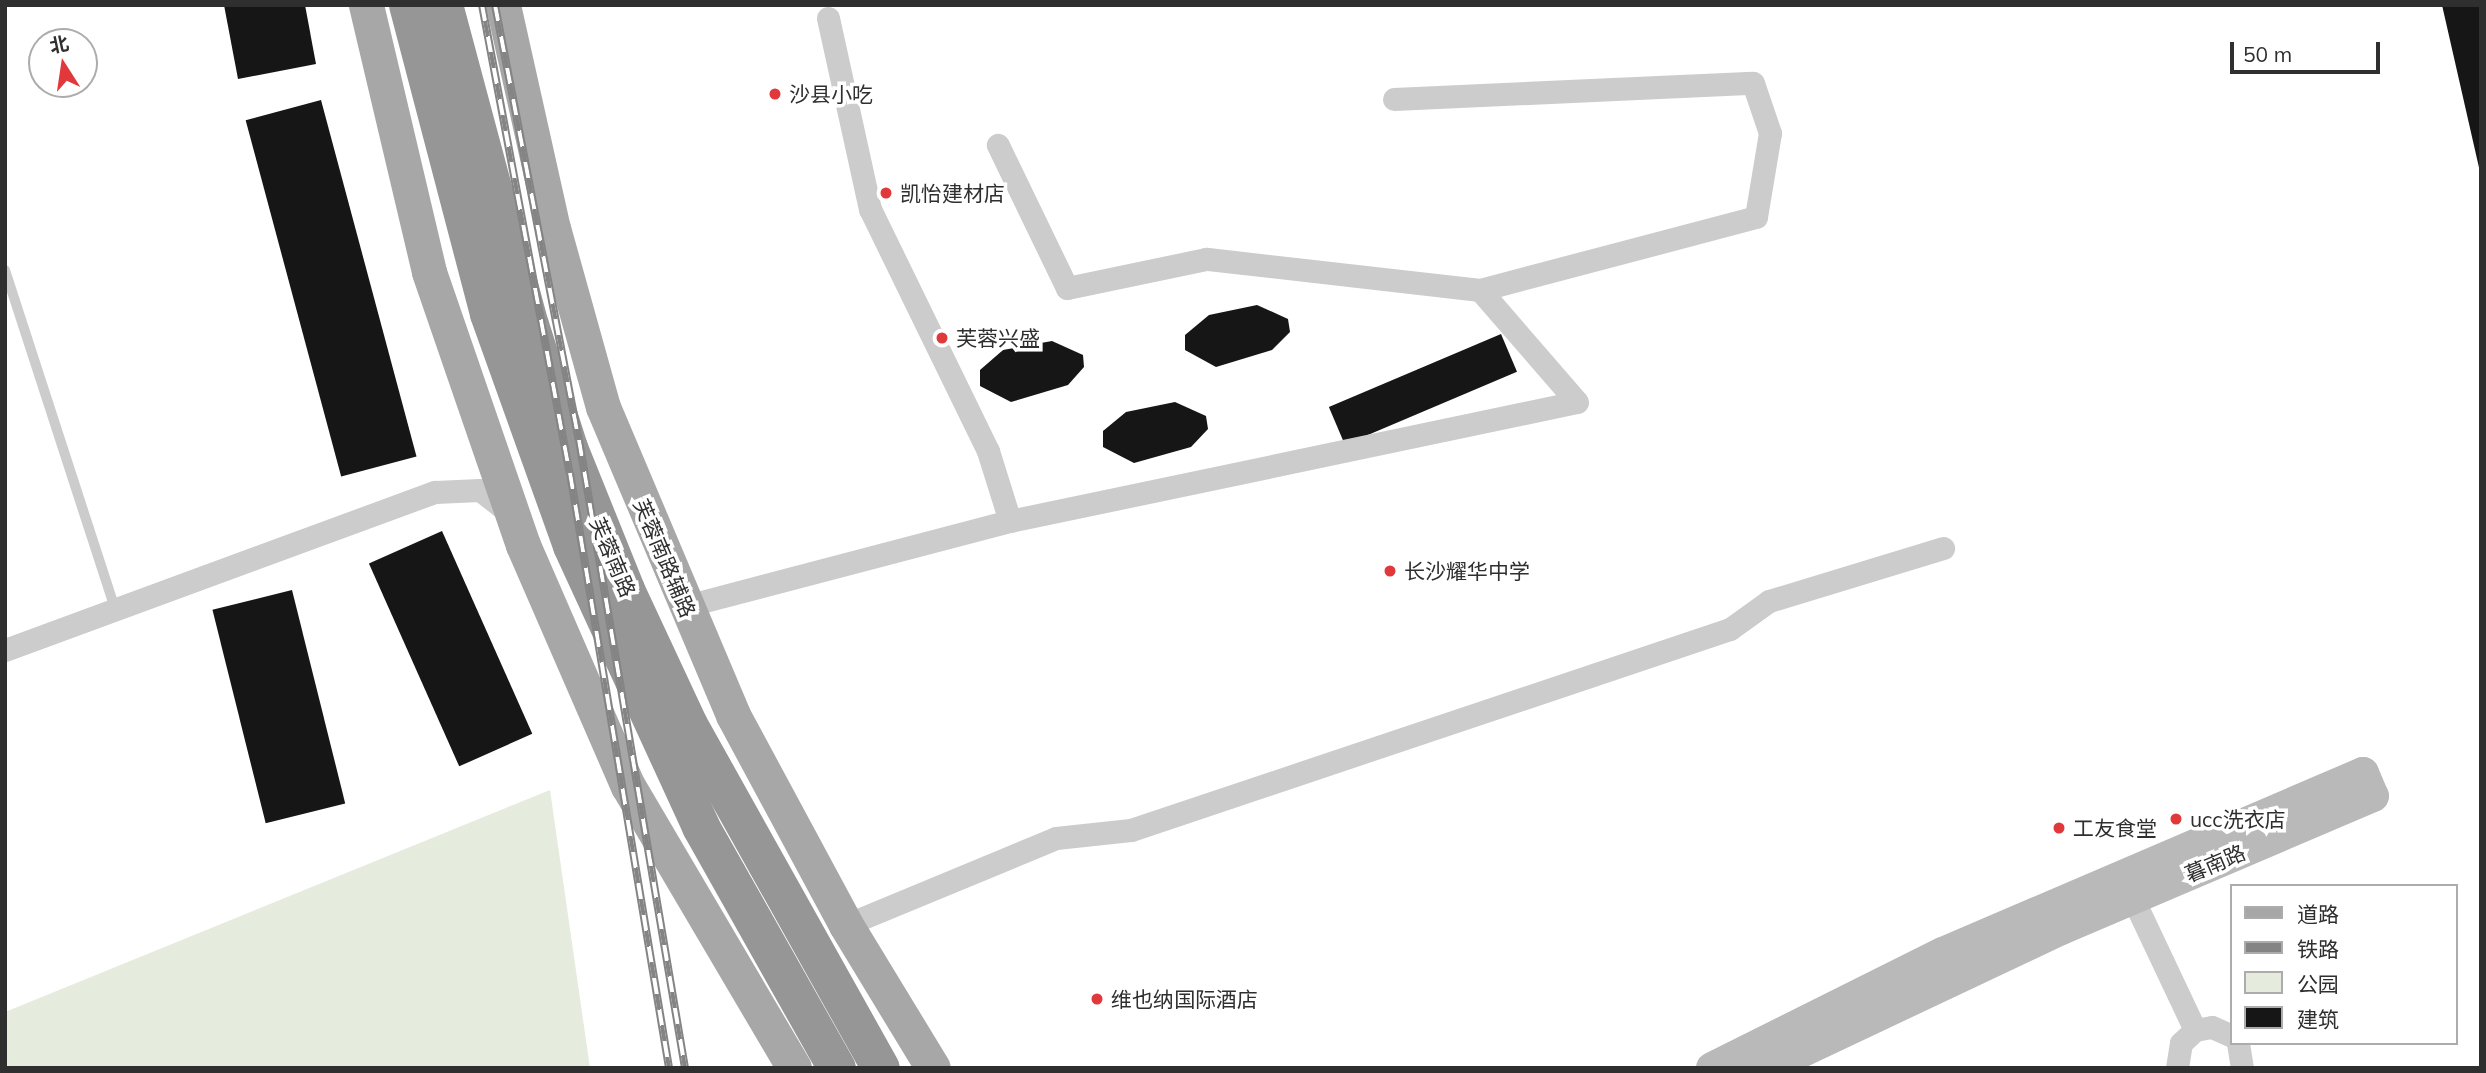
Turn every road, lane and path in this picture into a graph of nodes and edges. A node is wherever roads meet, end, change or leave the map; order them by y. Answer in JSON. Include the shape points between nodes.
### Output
{"nodes":[{"id":1,"x":366,"y":5,"type":"edge"},
{"id":2,"x":408,"y":5,"type":"edge"},
{"id":3,"x":444,"y":5,"type":"edge"},
{"id":4,"x":459,"y":5,"type":"edge"},
{"id":5,"x":503,"y":5,"type":"edge"},
{"id":6,"x":828,"y":18,"type":"dead end"},
{"id":7,"x":1394,"y":99,"type":"dead end"},
{"id":8,"x":998,"y":145,"type":"dead end"},
{"id":9,"x":508,"y":248,"type":"junction"},
{"id":10,"x":5,"y":270,"type":"edge"},
{"id":11,"x":1480,"y":290,"type":"junction"},
{"id":12,"x":511,"y":516,"type":"junction"},
{"id":13,"x":1010,"y":521,"type":"junction"},
{"id":14,"x":1942,"y":548,"type":"dead end"},
{"id":15,"x":686,"y":606,"type":"junction"},
{"id":16,"x":115,"y":609,"type":"junction"},
{"id":17,"x":5,"y":650,"type":"edge"},
{"id":18,"x":2127,"y":886,"type":"junction"},
{"id":19,"x":846,"y":925,"type":"junction"},
{"id":20,"x":2195,"y":1030,"type":"junction"},
{"id":21,"x":2230,"y":1035,"type":"edge"},
{"id":22,"x":2238,"y":1045,"type":"edge"},
{"id":23,"x":794,"y":1068,"type":"edge"},
{"id":24,"x":837,"y":1068,"type":"edge"},
{"id":25,"x":881,"y":1068,"type":"edge"},
{"id":26,"x":933,"y":1068,"type":"edge"},
{"id":27,"x":1712,"y":1068,"type":"edge"},
{"id":28,"x":1768,"y":1068,"type":"edge"},
{"id":29,"x":2177,"y":1068,"type":"edge"},
{"id":30,"x":2242,"y":1068,"type":"edge"}],
"edges":[{"from":1,"to":12,"type":"main road","via":[[429,272]]},
{"from":2,"to":24,"type":"highway","name":"芙蓉南路","via":[[489,314],[572,546],[701,827]]},
{"from":3,"to":9,"type":"highway","name":"芙蓉南路"},
{"from":4,"to":9,"type":"highway"},
{"from":5,"to":15,"type":"main road","name":"芙蓉南路辅路","via":[[594,376]]},
{"from":6,"to":13,"type":"street","via":[[870,209],[988,451]]},
{"from":7,"to":11,"type":"street","via":[[1753,83],[1770,133],[1756,217]]},
{"from":8,"to":11,"type":"street","via":[[1067,288],[1206,259]]},
{"from":9,"to":25,"type":"highway","name":"芙蓉南路","via":[[569,448],[626,590],[702,750]]},
{"from":10,"to":16,"type":"lane"},
{"from":11,"to":13,"type":"street","via":[[1577,402]]},
{"from":12,"to":16,"type":"street","via":[[480,490],[435,492]]},
{"from":12,"to":23,"type":"main road","via":[[628,786]]},
{"from":13,"to":15,"type":"street"},
{"from":14,"to":19,"type":"street","via":[[1769,601],[1730,629],[1131,830],[1056,838]]},
{"from":15,"to":19,"type":"main road","name":"芙蓉南路辅路","via":[[733,715]]},
{"from":16,"to":17,"type":"street"},
{"from":18,"to":18,"type":"main road","name":"暮南路","via":[[2373,796],[2363,773]]},
{"from":18,"to":20,"type":"street"},
{"from":18,"to":27,"type":"main road","name":"暮南路"},
{"from":18,"to":28,"type":"main road","name":"暮南路"},
{"from":19,"to":26,"type":"main road","name":"芙蓉南路辅路"},
{"from":20,"to":21,"type":"street","via":[[2212,1027]]},
{"from":20,"to":29,"type":"street","via":[[2181,1043]]},
{"from":22,"to":30,"type":"street"}]}
